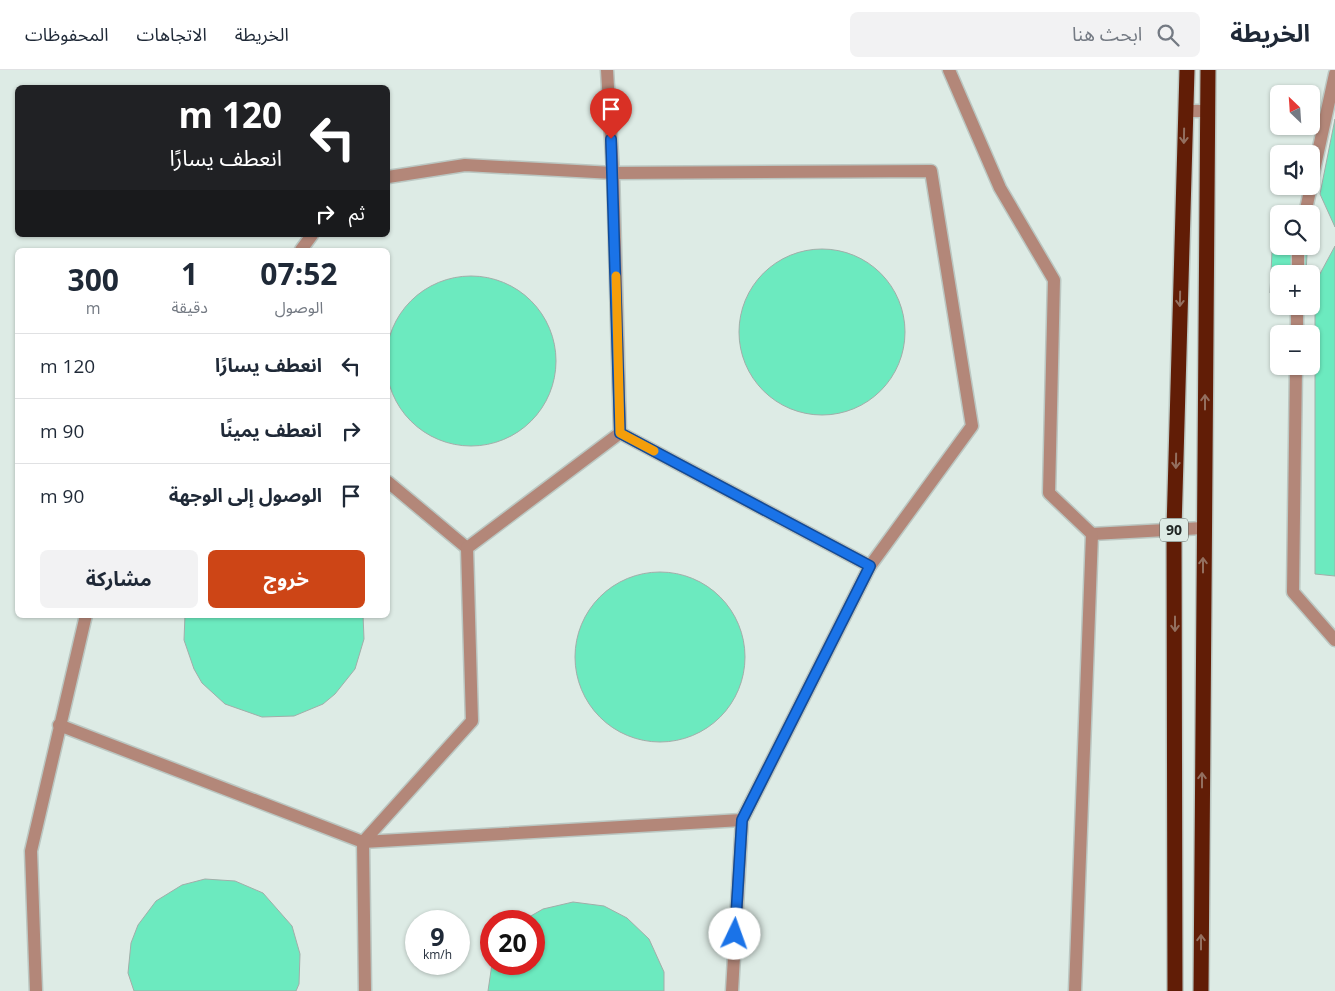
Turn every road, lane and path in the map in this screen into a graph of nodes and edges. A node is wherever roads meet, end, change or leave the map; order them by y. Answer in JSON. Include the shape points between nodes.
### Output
{"nodes":[{"id":1,"x":607,"y":70,"type":"edge"},
{"id":2,"x":949,"y":70,"type":"edge"},
{"id":3,"x":1186,"y":70,"type":"edge"},
{"id":4,"x":1208,"y":70,"type":"edge"},
{"id":5,"x":1335,"y":74,"type":"edge"},
{"id":6,"x":1207,"y":111,"type":"junction"},
{"id":7,"x":1185,"y":112,"type":"junction"},
{"id":8,"x":1320,"y":145,"type":"edge"},
{"id":9,"x":613,"y":173,"type":"junction"},
{"id":10,"x":390,"y":177,"type":"edge"},
{"id":11,"x":311,"y":237,"type":"edge"},
{"id":12,"x":303,"y":248,"type":"edge"},
{"id":13,"x":1296,"y":375,"type":"edge"},
{"id":14,"x":620,"y":433,"type":"junction"},
{"id":15,"x":390,"y":484,"type":"edge"},
{"id":16,"x":1204,"y":528,"type":"junction"},
{"id":17,"x":1174,"y":529,"type":"junction"},
{"id":18,"x":1092,"y":534,"type":"junction"},
{"id":19,"x":467,"y":548,"type":"junction"},
{"id":20,"x":870,"y":566,"type":"junction"},
{"id":21,"x":85,"y":618,"type":"edge"},
{"id":22,"x":1335,"y":640,"type":"edge"},
{"id":23,"x":60,"y":725,"type":"junction"},
{"id":24,"x":742,"y":820,"type":"junction"},
{"id":25,"x":363,"y":842,"type":"junction"},
{"id":26,"x":36,"y":991,"type":"edge"},
{"id":27,"x":365,"y":991,"type":"edge"},
{"id":28,"x":732,"y":991,"type":"edge"},
{"id":29,"x":1075,"y":991,"type":"edge"},
{"id":30,"x":1176,"y":991,"type":"edge"},
{"id":31,"x":1201,"y":991,"type":"edge"}],
"edges":[{"from":1,"to":9,"type":"lane"},
{"from":2,"to":18,"type":"lane","via":[[1000,188],[1054,280],[1050,493]]},
{"from":3,"to":7,"type":"highway","number":"90"},
{"from":4,"to":6,"type":"highway","number":"90"},
{"from":5,"to":8,"type":"lane"},
{"from":6,"to":7,"type":"lane"},
{"from":16,"to":6,"type":"highway","number":"90","one_way":true},
{"from":7,"to":17,"type":"highway","number":"90","one_way":true},
{"from":9,"to":10,"type":"lane","via":[[465,165]]},
{"from":9,"to":14,"type":"lane"},
{"from":9,"to":20,"type":"lane","via":[[931,171],[972,426]]},
{"from":11,"to":12,"type":"lane"},
{"from":13,"to":22,"type":"lane","via":[[1292,592]]},
{"from":14,"to":19,"type":"lane"},
{"from":14,"to":20,"type":"lane"},
{"from":15,"to":19,"type":"lane"},
{"from":16,"to":17,"type":"lane"},
{"from":31,"to":16,"type":"highway","number":"90","one_way":true},
{"from":17,"to":18,"type":"lane"},
{"from":17,"to":30,"type":"highway","number":"90","one_way":true},
{"from":18,"to":29,"type":"lane"},
{"from":19,"to":25,"type":"lane","via":[[472,721]]},
{"from":20,"to":24,"type":"lane"},
{"from":21,"to":23,"type":"lane"},
{"from":23,"to":25,"type":"lane"},
{"from":23,"to":26,"type":"lane","via":[[31,851]]},
{"from":24,"to":25,"type":"lane"},
{"from":24,"to":28,"type":"lane"},
{"from":25,"to":27,"type":"lane"}]}
